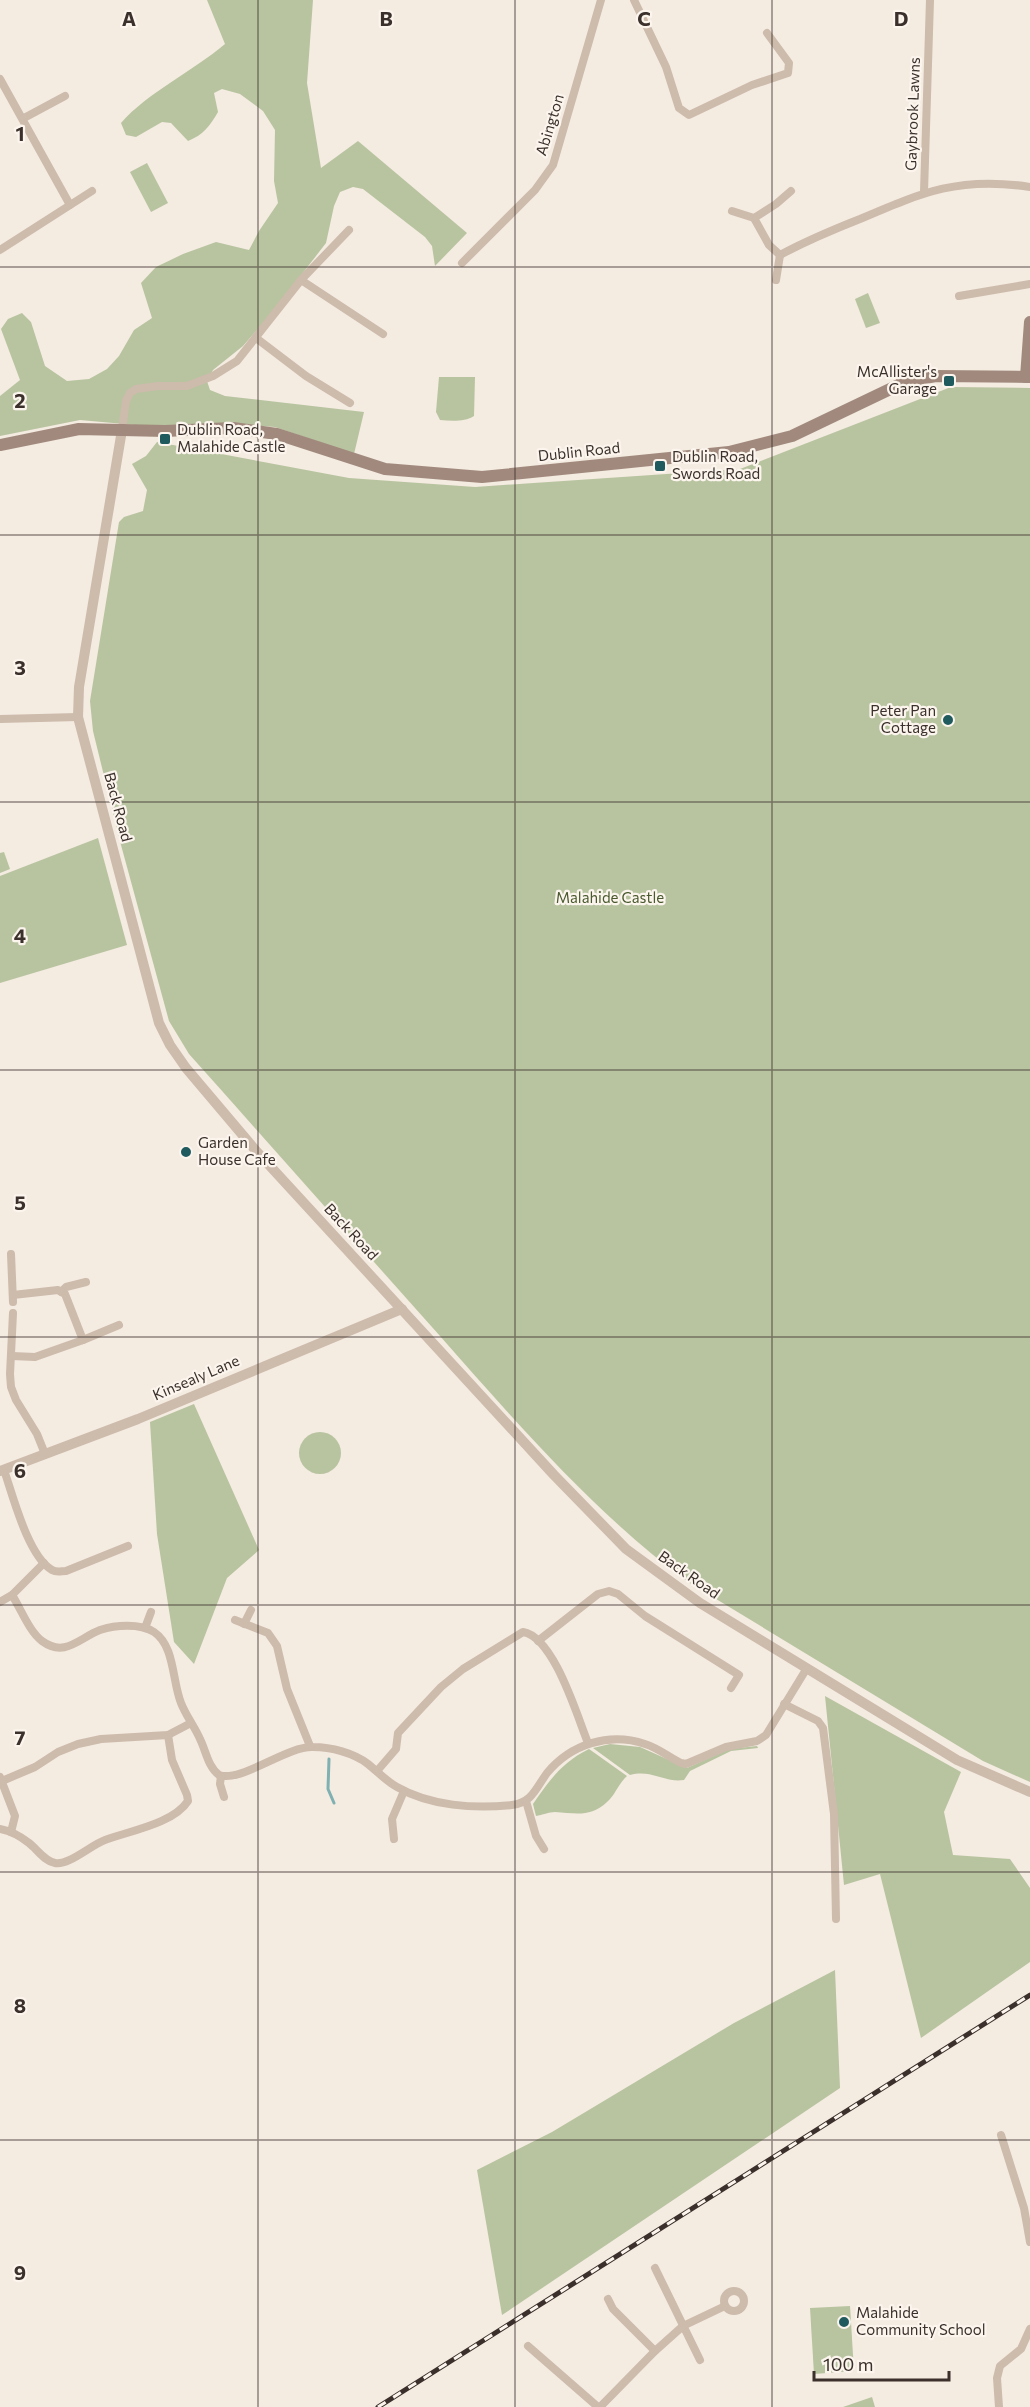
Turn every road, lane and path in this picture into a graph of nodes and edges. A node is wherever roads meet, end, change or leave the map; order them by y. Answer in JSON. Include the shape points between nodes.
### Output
{"nodes":[{"id":1,"x":601,"y":0,"type":"edge"},
{"id":2,"x":634,"y":0,"type":"edge"},
{"id":3,"x":930,"y":0,"type":"edge"},
{"id":4,"x":767,"y":33,"type":"dead end"},
{"id":5,"x":0,"y":79,"type":"edge"},
{"id":6,"x":65,"y":96,"type":"dead end"},
{"id":7,"x":24,"y":118,"type":"junction"},
{"id":8,"x":1030,"y":187,"type":"edge"},
{"id":9,"x":92,"y":191,"type":"dead end"},
{"id":10,"x":791,"y":191,"type":"dead end"},
{"id":11,"x":924,"y":192,"type":"junction"},
{"id":12,"x":70,"y":205,"type":"junction"},
{"id":13,"x":732,"y":211,"type":"dead end"},
{"id":14,"x":754,"y":218,"type":"junction"},
{"id":15,"x":349,"y":230,"type":"dead end"},
{"id":16,"x":0,"y":250,"type":"edge"},
{"id":17,"x":780,"y":255,"type":"junction"},
{"id":18,"x":462,"y":263,"type":"dead end"},
{"id":19,"x":301,"y":280,"type":"junction"},
{"id":20,"x":776,"y":280,"type":"dead end"},
{"id":21,"x":1030,"y":284,"type":"edge"},
{"id":22,"x":959,"y":296,"type":"dead end"},
{"id":23,"x":1030,"y":322,"type":"edge"},
{"id":24,"x":383,"y":334,"type":"dead end"},
{"id":25,"x":256,"y":338,"type":"junction"},
{"id":26,"x":1028,"y":377,"type":"edge"},
{"id":27,"x":350,"y":403,"type":"dead end"},
{"id":28,"x":122,"y":430,"type":"junction"},
{"id":29,"x":0,"y":445,"type":"edge"},
{"id":30,"x":78,"y":717,"type":"junction"},
{"id":31,"x":0,"y":719,"type":"edge"},
{"id":32,"x":11,"y":1254,"type":"dead end"},
{"id":33,"x":86,"y":1282,"type":"dead end"},
{"id":34,"x":61,"y":1292,"type":"junction"},
{"id":35,"x":402,"y":1309,"type":"junction"},
{"id":36,"x":13,"y":1313,"type":"dead end"},
{"id":37,"x":119,"y":1325,"type":"dead end"},
{"id":38,"x":83,"y":1340,"type":"junction"},
{"id":39,"x":12,"y":1356,"type":"junction"},
{"id":40,"x":45,"y":1454,"type":"junction"},
{"id":41,"x":2,"y":1470,"type":"edge"},
{"id":42,"x":128,"y":1546,"type":"dead end"},
{"id":43,"x":44,"y":1563,"type":"junction"},
{"id":44,"x":12,"y":1595,"type":"junction"},
{"id":45,"x":0,"y":1602,"type":"edge"},
{"id":46,"x":250,"y":1610,"type":"dead end"},
{"id":47,"x":151,"y":1612,"type":"dead end"},
{"id":48,"x":235,"y":1620,"type":"dead end"},
{"id":49,"x":244,"y":1623,"type":"junction"},
{"id":50,"x":145,"y":1628,"type":"junction"},
{"id":51,"x":538,"y":1641,"type":"junction"},
{"id":52,"x":807,"y":1668,"type":"junction"},
{"id":53,"x":731,"y":1688,"type":"dead end"},
{"id":54,"x":784,"y":1704,"type":"junction"},
{"id":55,"x":191,"y":1723,"type":"junction"},
{"id":56,"x":168,"y":1736,"type":"junction"},
{"id":57,"x":588,"y":1743,"type":"junction"},
{"id":58,"x":310,"y":1746,"type":"junction"},
{"id":59,"x":376,"y":1771,"type":"junction"},
{"id":60,"x":221,"y":1776,"type":"junction"},
{"id":61,"x":1,"y":1779,"type":"edge"},
{"id":62,"x":404,"y":1791,"type":"junction"},
{"id":63,"x":1030,"y":1792,"type":"edge"},
{"id":64,"x":224,"y":1797,"type":"dead end"},
{"id":65,"x":526,"y":1801,"type":"junction"},
{"id":66,"x":0,"y":1829,"type":"edge"},
{"id":67,"x":12,"y":1832,"type":"junction"},
{"id":68,"x":394,"y":1839,"type":"dead end"},
{"id":69,"x":544,"y":1849,"type":"dead end"},
{"id":70,"x":836,"y":1919,"type":"dead end"},
{"id":71,"x":1001,"y":2135,"type":"dead end"},
{"id":72,"x":1030,"y":2242,"type":"edge"},
{"id":73,"x":655,"y":2268,"type":"dead end"},
{"id":74,"x":608,"y":2299,"type":"dead end"},
{"id":75,"x":726,"y":2306,"type":"dead end"},
{"id":76,"x":683,"y":2326,"type":"junction"},
{"id":77,"x":1030,"y":2329,"type":"edge"},
{"id":78,"x":528,"y":2346,"type":"dead end"},
{"id":79,"x":655,"y":2350,"type":"junction"},
{"id":80,"x":700,"y":2360,"type":"dead end"},
{"id":81,"x":599,"y":2407,"type":"edge"},
{"id":82,"x":999,"y":2407,"type":"edge"}],
"edges":[{"from":1,"to":18,"type":"street","name":"Abington","via":[[553,165],[535,190]]},
{"from":2,"to":4,"type":"street","via":[[666,67],[679,108],[688,115],[788,73],[789,63]]},
{"from":3,"to":11,"type":"street","name":"Gaybrook Lawns"},
{"from":5,"to":7,"type":"street"},
{"from":6,"to":7,"type":"street"},
{"from":7,"to":12,"type":"street"},
{"from":8,"to":11,"type":"street","name":"Gaybrook Lawns","via":[[988,182]]},
{"from":9,"to":12,"type":"street"},
{"from":10,"to":14,"type":"street"},
{"from":11,"to":17,"type":"street","name":"Gaybrook Lawns","via":[[822,233]]},
{"from":12,"to":16,"type":"street"},
{"from":13,"to":14,"type":"street"},
{"from":14,"to":17,"type":"street","via":[[769,245]]},
{"from":15,"to":19,"type":"street"},
{"from":17,"to":20,"type":"street"},
{"from":19,"to":24,"type":"street"},
{"from":19,"to":25,"type":"street"},
{"from":21,"to":22,"type":"street"},
{"from":23,"to":26,"type":"main road"},
{"from":25,"to":27,"type":"street"},
{"from":25,"to":28,"type":"street","via":[[237,361],[213,376],[187,386],[158,386],[130,393]]},
{"from":26,"to":28,"type":"main road","name":"Dublin Road","via":[[936,376],[907,381],[792,436],[729,452],[482,477],[385,469],[267,432],[233,428]]},
{"from":28,"to":29,"type":"main road","name":"Dublin Road","via":[[79,429]]},
{"from":28,"to":30,"type":"street","name":"Back Road","via":[[79,687]]},
{"from":30,"to":31,"type":"street"},
{"from":30,"to":35,"type":"street","name":"Back Road","via":[[159,1023],[170,1045],[243,1136]]},
{"from":32,"to":34,"type":"street","via":[[13,1298]]},
{"from":33,"to":34,"type":"street"},
{"from":34,"to":38,"type":"street"},
{"from":35,"to":40,"type":"street","name":"Kinsealy Lane"},
{"from":35,"to":52,"type":"street","name":"Back Road","via":[[626,1549],[700,1603]]},
{"from":36,"to":39,"type":"street"},
{"from":37,"to":38,"type":"street"},
{"from":38,"to":39,"type":"street","via":[[35,1357]]},
{"from":39,"to":40,"type":"street","via":[[11,1387]]},
{"from":40,"to":41,"type":"street","name":"Kinsealy Lane"},
{"from":41,"to":43,"type":"street","via":[[34,1550]]},
{"from":42,"to":43,"type":"street","via":[[57,1572]]},
{"from":43,"to":44,"type":"street"},
{"from":44,"to":45,"type":"street"},
{"from":44,"to":50,"type":"street","via":[[40,1640],[59,1648],[79,1643],[101,1630]]},
{"from":46,"to":49,"type":"street"},
{"from":47,"to":50,"type":"street"},
{"from":48,"to":49,"type":"street"},
{"from":49,"to":58,"type":"street","via":[[268,1633],[277,1646],[287,1689]]},
{"from":50,"to":55,"type":"street","via":[[166,1646],[181,1705]]},
{"from":51,"to":53,"type":"street","via":[[598,1594],[609,1591],[739,1675]]},
{"from":51,"to":57,"type":"street","via":[[560,1671]]},
{"from":51,"to":59,"type":"street","via":[[528,1633],[518,1633],[456,1674],[398,1733],[396,1749]]},
{"from":52,"to":54,"type":"street"},
{"from":52,"to":63,"type":"street","name":"Back Road","via":[[957,1760]]},
{"from":54,"to":57,"type":"street","via":[[762,1740],[726,1747],[690,1763],[681,1763],[631,1740]]},
{"from":54,"to":70,"type":"street","via":[[818,1721],[823,1728],[834,1814]]},
{"from":55,"to":56,"type":"street"},
{"from":55,"to":60,"type":"street","via":[[212,1768]]},
{"from":56,"to":61,"type":"street","via":[[78,1744],[35,1767]]},
{"from":56,"to":67,"type":"street","via":[[172,1760],[188,1801],[177,1812],[149,1826],[104,1840],[56,1864]]},
{"from":57,"to":65,"type":"street","via":[[555,1764]]},
{"from":58,"to":59,"type":"street","via":[[350,1755]]},
{"from":58,"to":60,"type":"street","via":[[233,1776]]},
{"from":59,"to":62,"type":"street"},
{"from":60,"to":64,"type":"street"},
{"from":61,"to":67,"type":"street","via":[[15,1816]]},
{"from":62,"to":65,"type":"street","via":[[450,1804],[513,1805]]},
{"from":62,"to":68,"type":"street","via":[[392,1819]]},
{"from":65,"to":69,"type":"street"},
{"from":66,"to":67,"type":"street"},
{"from":71,"to":72,"type":"street","via":[[1024,2208]]},
{"from":73,"to":76,"type":"street"},
{"from":74,"to":79,"type":"street","via":[[613,2309]]},
{"from":75,"to":76,"type":"street"},
{"from":76,"to":79,"type":"street"},
{"from":76,"to":80,"type":"street"},
{"from":77,"to":82,"type":"street","via":[[1021,2349],[1000,2366]]},
{"from":78,"to":81,"type":"street"},
{"from":79,"to":81,"type":"street"}]}
